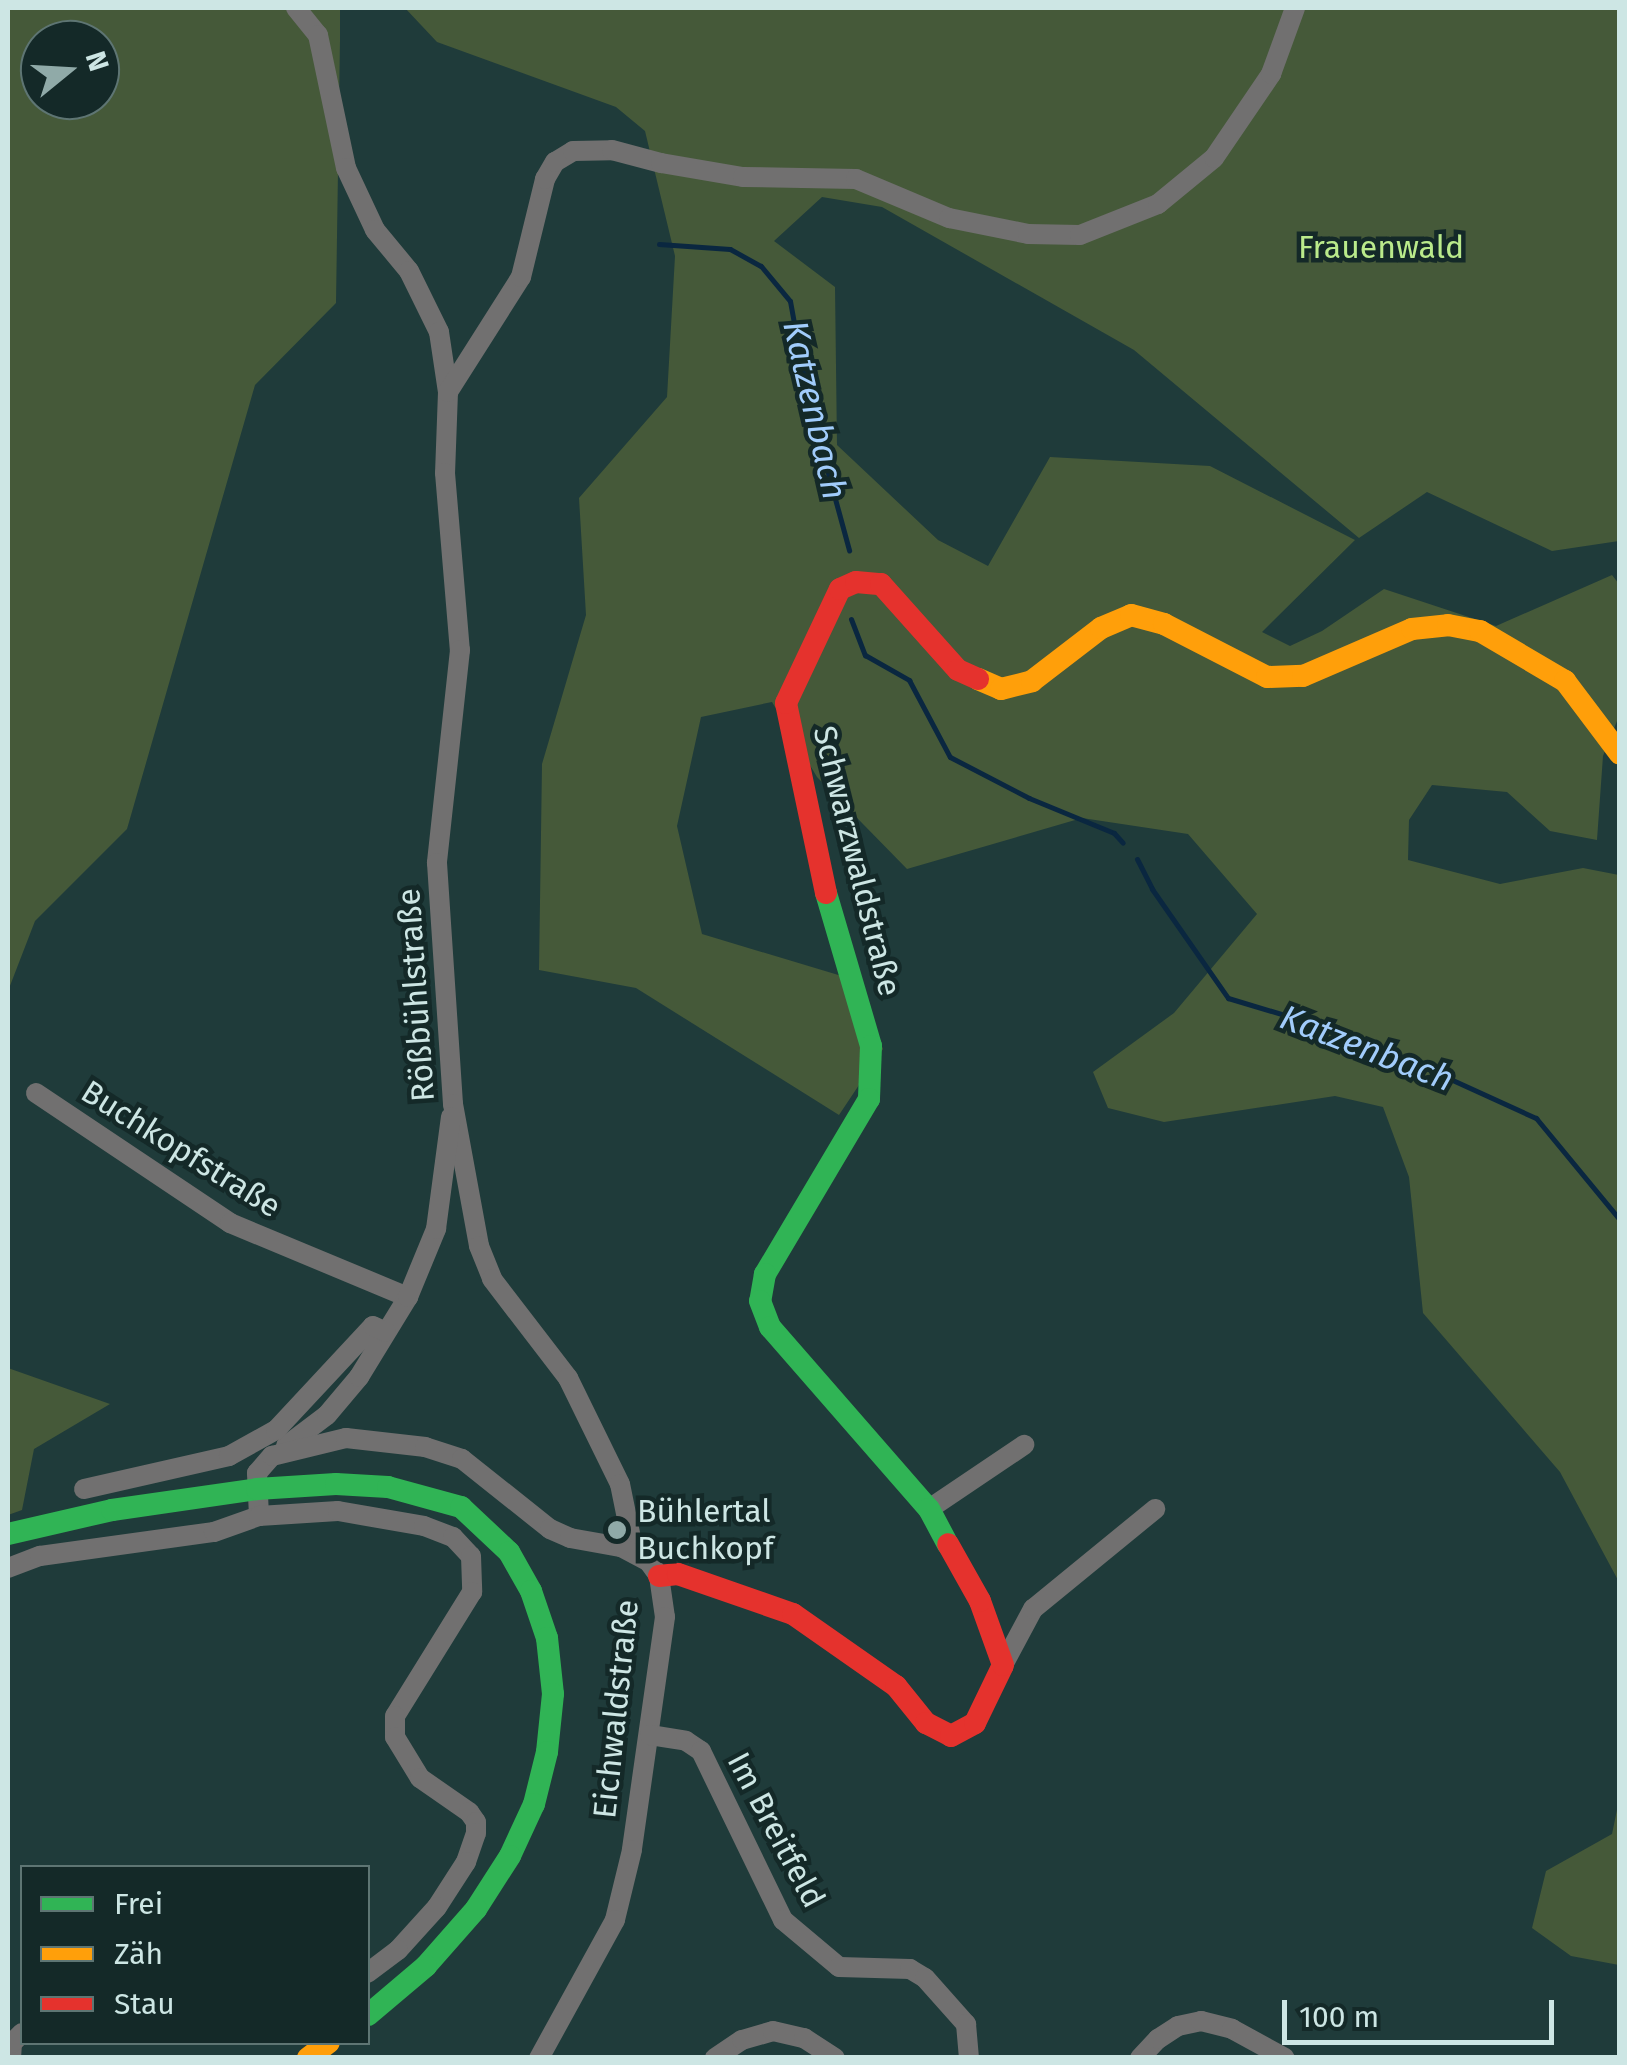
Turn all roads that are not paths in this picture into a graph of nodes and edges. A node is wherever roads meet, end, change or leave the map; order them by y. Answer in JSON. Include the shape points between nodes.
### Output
{"nodes":[{"id":1,"x":296,"y":8,"type":"edge"},
{"id":2,"x":1295,"y":8,"type":"edge"},
{"id":3,"x":448,"y":392,"type":"junction"},
{"id":4,"x":1620,"y":754,"type":"edge"},
{"id":5,"x":36,"y":1093,"type":"dead end"},
{"id":6,"x":453,"y":1104,"type":"junction"},
{"id":7,"x":408,"y":1297,"type":"junction"},
{"id":8,"x":386,"y":1332,"type":"junction"},
{"id":9,"x":1024,"y":1445,"type":"dead end"},
{"id":10,"x":272,"y":1456,"type":"junction"},
{"id":11,"x":257,"y":1489,"type":"junction"},
{"id":12,"x":84,"y":1490,"type":"dead end"},
{"id":13,"x":929,"y":1509,"type":"junction"},
{"id":14,"x":1155,"y":1509,"type":"dead end"},
{"id":15,"x":259,"y":1516,"type":"junction"},
{"id":16,"x":8,"y":1534,"type":"edge"},
{"id":17,"x":634,"y":1552,"type":"junction"},
{"id":18,"x":8,"y":1568,"type":"edge"},
{"id":19,"x":659,"y":1576,"type":"junction"},
{"id":20,"x":1002,"y":1665,"type":"junction"},
{"id":21,"x":650,"y":1736,"type":"junction"},
{"id":22,"x":370,"y":1971,"type":"edge"},
{"id":23,"x":370,"y":2013,"type":"edge"},
{"id":24,"x":20,"y":2035,"type":"edge"},
{"id":25,"x":11,"y":2058,"type":"edge"},
{"id":26,"x":539,"y":2058,"type":"edge"},
{"id":27,"x":715,"y":2058,"type":"edge"},
{"id":28,"x":835,"y":2058,"type":"edge"},
{"id":29,"x":969,"y":2058,"type":"edge"},
{"id":30,"x":1140,"y":2058,"type":"edge"},
{"id":31,"x":1285,"y":2058,"type":"edge"}],
"edges":[{"from":1,"to":3,"type":"street","name":"Rößbühlstraße","via":[[318,35],[346,168],[375,230],[409,271],[440,332]]},
{"from":2,"to":3,"type":"street","via":[[1270,74],[1214,158],[1158,204],[1080,235],[1028,234],[949,218],[856,179],[744,176],[612,150],[573,151],[545,179],[521,277]]},
{"from":3,"to":6,"type":"street","name":"Rößbühlstraße","via":[[445,474],[460,650],[437,863]]},
{"from":4,"to":13,"type":"street","name":"Schwarzwaldstraße","via":[[1564,681],[1480,631],[1448,625],[1412,629],[1303,676],[1267,677],[1164,624],[1130,616],[1101,628],[1032,681],[1002,689],[958,670],[881,584],[856,582],[840,590],[786,703],[814,853],[870,1046],[869,1099],[764,1274],[760,1302],[770,1327]]},
{"from":5,"to":7,"type":"street","name":"Buchkopfstraße","via":[[230,1223]]},
{"from":6,"to":7,"type":"street","via":[[436,1229]]},
{"from":6,"to":17,"type":"street","name":"Rößbühlstraße","via":[[479,1246],[492,1279],[568,1378],[620,1484]]},
{"from":7,"to":8,"type":"street"},
{"from":8,"to":10,"type":"street","via":[[327,1415]]},
{"from":8,"to":12,"type":"street","via":[[373,1326],[276,1430],[230,1456]]},
{"from":9,"to":13,"type":"street"},
{"from":10,"to":11,"type":"street","via":[[258,1473]]},
{"from":10,"to":17,"type":"street","name":"Eichwaldstraße","via":[[346,1438],[424,1447],[462,1458],[550,1529]]},
{"from":11,"to":15,"type":"street"},
{"from":11,"to":16,"type":"street","name":"Eichwaldstraße","via":[[112,1510]]},
{"from":11,"to":23,"type":"street","name":"Eichwaldstraße","via":[[388,1487],[461,1507],[509,1552],[532,1591],[547,1638],[553,1694],[547,1752],[534,1804],[510,1856],[476,1909],[426,1966]]},
{"from":13,"to":20,"type":"street","name":"Schwarzwaldstraße","via":[[980,1601]]},
{"from":14,"to":20,"type":"street","via":[[1033,1609]]},
{"from":15,"to":18,"type":"street","via":[[214,1532],[40,1556]]},
{"from":15,"to":22,"type":"street","via":[[338,1511],[424,1526],[453,1537],[471,1556],[472,1592],[396,1716],[395,1738],[420,1778],[469,1812],[476,1833],[437,1907]]},
{"from":17,"to":19,"type":"street","name":"Eichwaldstraße"},
{"from":19,"to":20,"type":"street","via":[[678,1574],[792,1614],[896,1686],[926,1723],[950,1736],[975,1722]]},
{"from":19,"to":21,"type":"street","name":"Eichwaldstraße","via":[[665,1617]]},
{"from":21,"to":26,"type":"street","name":"Eichwaldstraße","via":[[615,1920]]},
{"from":21,"to":29,"type":"street","name":"Im Breitfeld","via":[[686,1741],[701,1752],[783,1920],[839,1967],[885,1966],[925,1978],[966,2024]]},
{"from":24,"to":25,"type":"street"},
{"from":27,"to":28,"type":"street","via":[[773,2031],[804,2038]]},
{"from":30,"to":31,"type":"street","via":[[1158,2038],[1201,2021],[1232,2028]]}]}
